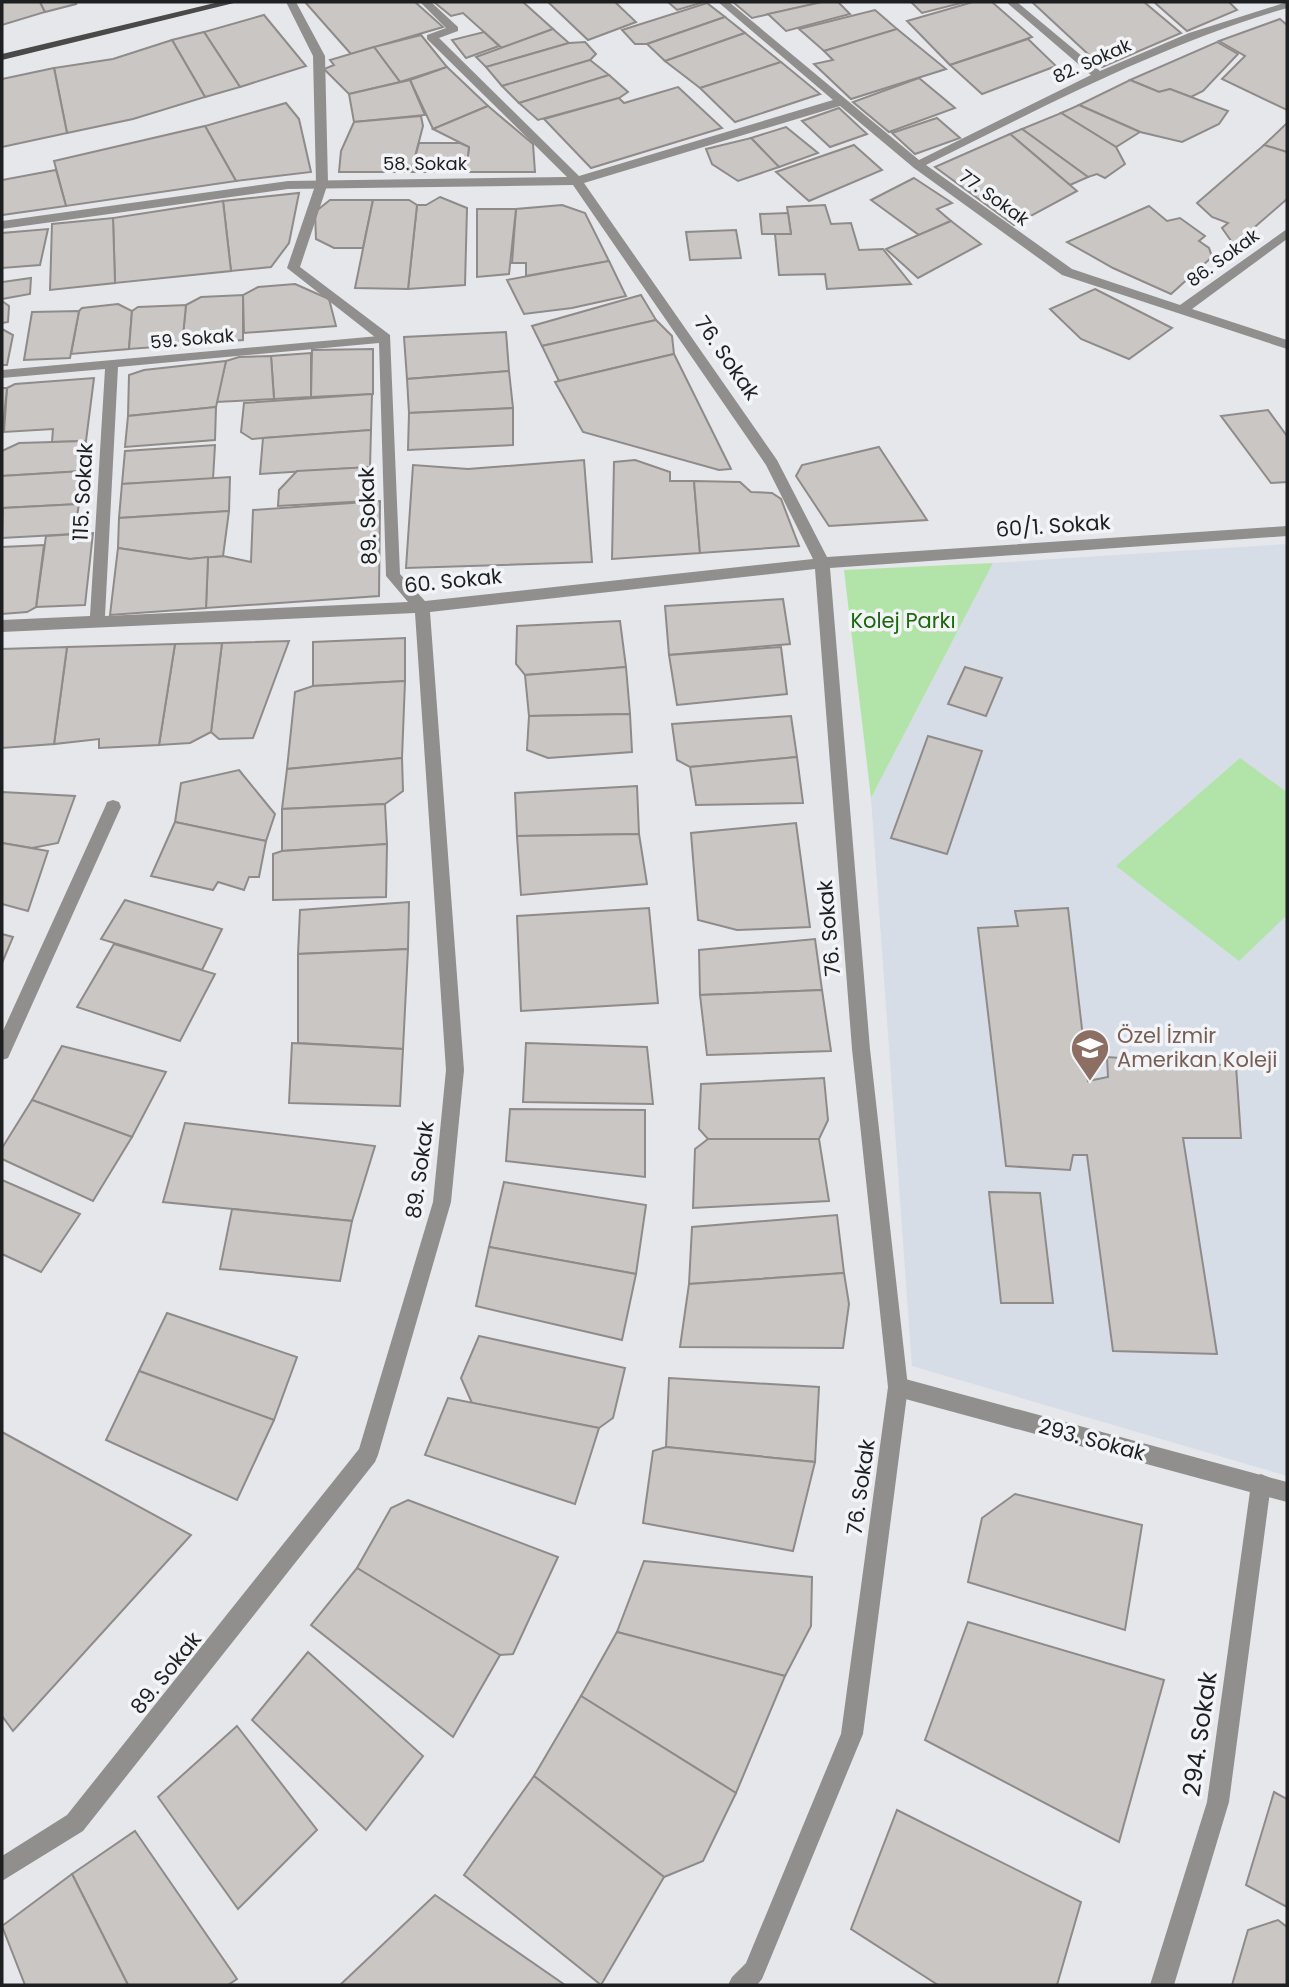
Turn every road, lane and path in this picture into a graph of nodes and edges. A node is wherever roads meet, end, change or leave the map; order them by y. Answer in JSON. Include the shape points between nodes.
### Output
{"nodes":[{"id":1,"x":232,"y":2,"type":"edge"},
{"id":2,"x":291,"y":2,"type":"edge"},
{"id":3,"x":425,"y":2,"type":"edge"},
{"id":4,"x":723,"y":2,"type":"edge"},
{"id":5,"x":1011,"y":2,"type":"edge"},
{"id":6,"x":1287,"y":5,"type":"edge"},
{"id":7,"x":2,"y":57,"type":"edge"},
{"id":8,"x":1099,"y":76,"type":"junction"},
{"id":9,"x":839,"y":102,"type":"junction"},
{"id":10,"x":918,"y":165,"type":"junction"},
{"id":11,"x":577,"y":181,"type":"junction"},
{"id":12,"x":322,"y":183,"type":"junction"},
{"id":13,"x":2,"y":225,"type":"edge"},
{"id":14,"x":1287,"y":233,"type":"edge"},
{"id":15,"x":1180,"y":311,"type":"junction"},
{"id":16,"x":385,"y":338,"type":"junction"},
{"id":17,"x":1287,"y":345,"type":"edge"},
{"id":18,"x":112,"y":364,"type":"junction"},
{"id":19,"x":2,"y":374,"type":"edge"},
{"id":20,"x":1287,"y":531,"type":"edge"},
{"id":21,"x":822,"y":562,"type":"junction"},
{"id":22,"x":422,"y":607,"type":"junction"},
{"id":23,"x":97,"y":622,"type":"junction"},
{"id":24,"x":2,"y":626,"type":"edge"},
{"id":25,"x":113,"y":807,"type":"dead end"},
{"id":26,"x":2,"y":1052,"type":"edge"},
{"id":27,"x":898,"y":1387,"type":"junction"},
{"id":28,"x":1261,"y":1484,"type":"junction"},
{"id":29,"x":1287,"y":1492,"type":"edge"},
{"id":30,"x":2,"y":1869,"type":"edge"},
{"id":31,"x":740,"y":1985,"type":"edge"},
{"id":32,"x":1162,"y":1985,"type":"edge"}],
"edges":[{"from":1,"to":7,"type":"main road"},
{"from":2,"to":12,"type":"street","via":[[319,56]]},
{"from":3,"to":11,"type":"street","name":"76. Sokak","via":[[454,29],[431,37]]},
{"from":4,"to":9,"type":"street","name":"77. Sokak"},
{"from":5,"to":8,"type":"street"},
{"from":6,"to":8,"type":"street","name":"82. Sokak","via":[[1192,37]]},
{"from":8,"to":10,"type":"street","name":"82. Sokak"},
{"from":9,"to":10,"type":"street","name":"77. Sokak"},
{"from":9,"to":11,"type":"street","name":"58. Sokak"},
{"from":10,"to":15,"type":"street","name":"77. Sokak","via":[[1067,272]]},
{"from":11,"to":12,"type":"street","name":"58. Sokak"},
{"from":11,"to":21,"type":"street","name":"76. Sokak","via":[[772,463]]},
{"from":12,"to":13,"type":"street","name":"58. Sokak"},
{"from":12,"to":16,"type":"street","via":[[293,268]]},
{"from":14,"to":15,"type":"street","name":"86. Sokak"},
{"from":15,"to":17,"type":"street","name":"77. Sokak"},
{"from":16,"to":18,"type":"street","name":"59. Sokak"},
{"from":16,"to":22,"type":"street","name":"89. Sokak","via":[[393,576]]},
{"from":18,"to":19,"type":"street","name":"59. Sokak"},
{"from":18,"to":23,"type":"street","name":"115. Sokak"},
{"from":20,"to":21,"type":"street","name":"60/1. Sokak"},
{"from":21,"to":22,"type":"street","name":"60. Sokak"},
{"from":21,"to":27,"type":"street","name":"76. Sokak","via":[[861,1049]]},
{"from":22,"to":23,"type":"street","name":"60. Sokak"},
{"from":22,"to":30,"type":"street","name":"89. Sokak","via":[[455,1070],[442,1202],[369,1455],[75,1823]]},
{"from":23,"to":24,"type":"street","name":"60. Sokak"},
{"from":25,"to":26,"type":"street"},
{"from":27,"to":28,"type":"street","name":"293. Sokak"},
{"from":27,"to":31,"type":"street","name":"76. Sokak","via":[[852,1734],[754,1971]]},
{"from":28,"to":29,"type":"street","name":"293. Sokak"},
{"from":28,"to":32,"type":"street","name":"294. Sokak","via":[[1218,1802]]}]}
